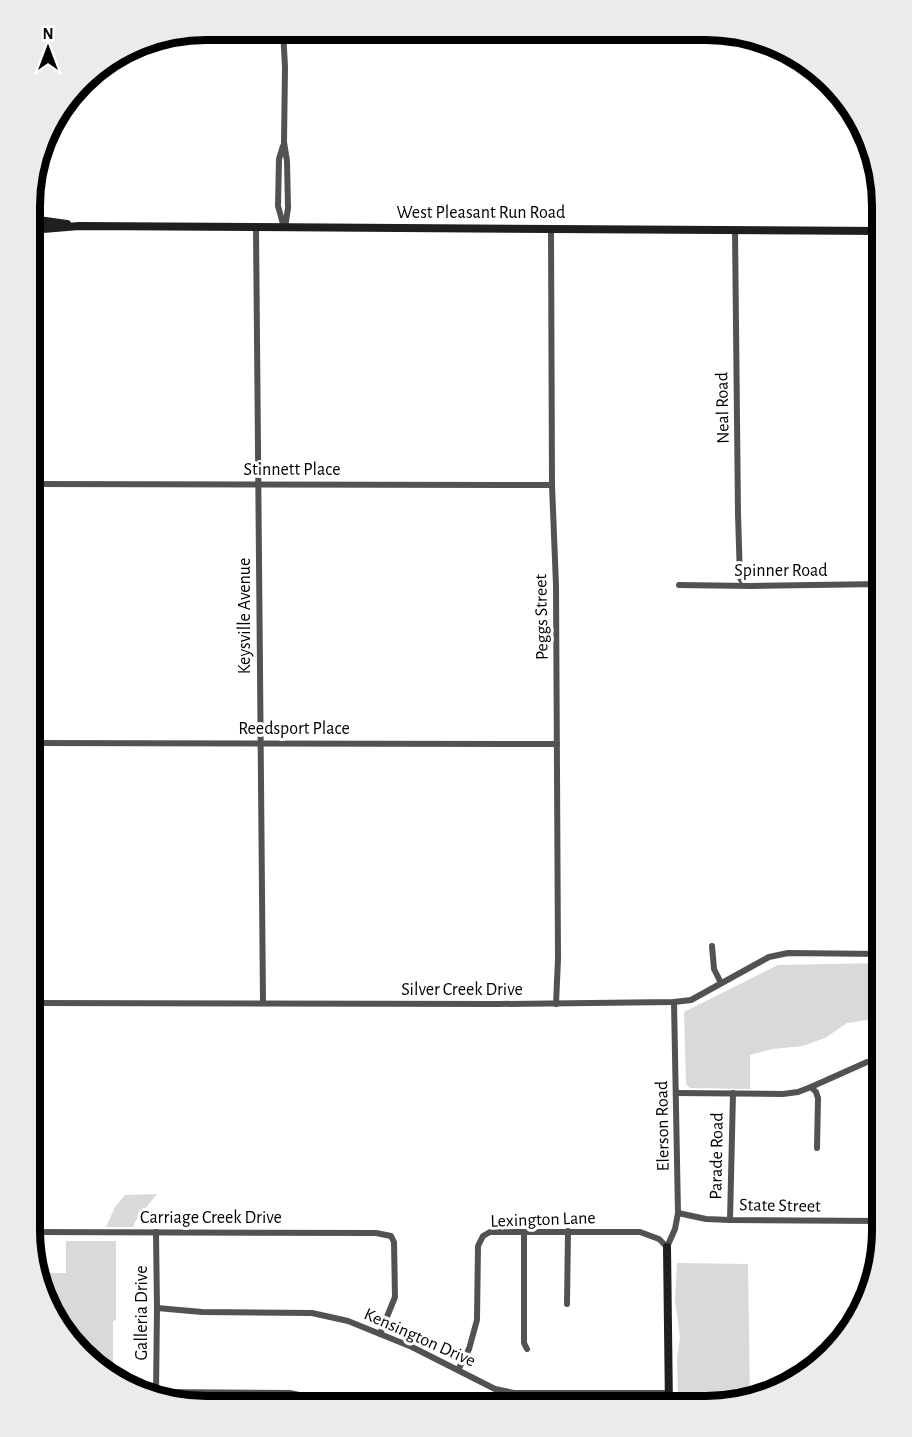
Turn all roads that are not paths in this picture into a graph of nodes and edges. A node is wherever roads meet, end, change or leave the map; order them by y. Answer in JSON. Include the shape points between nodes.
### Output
{"nodes":[{"id":1,"x":284,"y":41,"type":"edge"},
{"id":2,"x":41,"y":220,"type":"edge"},
{"id":3,"x":79,"y":226,"type":"junction"},
{"id":4,"x":256,"y":228,"type":"junction"},
{"id":5,"x":285,"y":228,"type":"junction"},
{"id":6,"x":41,"y":229,"type":"edge"},
{"id":7,"x":551,"y":229,"type":"junction"},
{"id":8,"x":735,"y":230,"type":"junction"},
{"id":9,"x":872,"y":231,"type":"edge"},
{"id":10,"x":41,"y":484,"type":"edge"},
{"id":11,"x":258,"y":484,"type":"junction"},
{"id":12,"x":552,"y":485,"type":"junction"},
{"id":13,"x":872,"y":584,"type":"edge"},
{"id":14,"x":679,"y":585,"type":"dead end"},
{"id":15,"x":744,"y":585,"type":"junction"},
{"id":16,"x":41,"y":743,"type":"edge"},
{"id":17,"x":261,"y":743,"type":"junction"},
{"id":18,"x":557,"y":744,"type":"junction"},
{"id":19,"x":712,"y":946,"type":"dead end"},
{"id":20,"x":871,"y":954,"type":"edge"},
{"id":21,"x":721,"y":983,"type":"junction"},
{"id":22,"x":674,"y":1002,"type":"junction"},
{"id":23,"x":41,"y":1003,"type":"edge"},
{"id":24,"x":263,"y":1003,"type":"junction"},
{"id":25,"x":556,"y":1004,"type":"junction"},
{"id":26,"x":871,"y":1062,"type":"edge"},
{"id":27,"x":811,"y":1087,"type":"junction"},
{"id":28,"x":676,"y":1093,"type":"junction"},
{"id":29,"x":733,"y":1093,"type":"junction"},
{"id":30,"x":817,"y":1148,"type":"dead end"},
{"id":31,"x":678,"y":1214,"type":"junction"},
{"id":32,"x":730,"y":1220,"type":"junction"},
{"id":33,"x":871,"y":1221,"type":"edge"},
{"id":34,"x":568,"y":1231,"type":"junction"},
{"id":35,"x":41,"y":1232,"type":"edge"},
{"id":36,"x":156,"y":1232,"type":"junction"},
{"id":37,"x":524,"y":1232,"type":"junction"},
{"id":38,"x":667,"y":1247,"type":"junction"},
{"id":39,"x":567,"y":1304,"type":"dead end"},
{"id":40,"x":158,"y":1308,"type":"junction"},
{"id":41,"x":380,"y":1334,"type":"junction"},
{"id":42,"x":526,"y":1349,"type":"dead end"},
{"id":43,"x":458,"y":1370,"type":"junction"},
{"id":44,"x":156,"y":1388,"type":"edge"},
{"id":45,"x":174,"y":1393,"type":"edge"},
{"id":46,"x":668,"y":1393,"type":"junction"},
{"id":47,"x":304,"y":1396,"type":"edge"},
{"id":48,"x":668,"y":1396,"type":"edge"}],
"edges":[{"from":1,"to":5,"type":"street","via":[[284,142],[279,159],[278,206]]},
{"from":2,"to":3,"type":"main road","name":"West Pleasant Run Road"},
{"from":3,"to":4,"type":"main road","name":"West Pleasant Run Road"},
{"from":3,"to":6,"type":"main road","name":"West Pleasant Run Road"},
{"from":4,"to":5,"type":"main road","name":"West Pleasant Run Road"},
{"from":4,"to":11,"type":"street","name":"Keysville Avenue"},
{"from":5,"to":7,"type":"main road","name":"West Pleasant Run Road"},
{"from":7,"to":8,"type":"main road","name":"West Pleasant Run Road"},
{"from":7,"to":12,"type":"street","name":"Peggs Street"},
{"from":8,"to":9,"type":"main road","name":"West Pleasant Run Road"},
{"from":8,"to":15,"type":"street","name":"Neal Road","via":[[738,514],[740,578]]},
{"from":10,"to":11,"type":"street","name":"Stinnett Place"},
{"from":11,"to":12,"type":"street","name":"Stinnett Place"},
{"from":11,"to":17,"type":"street","name":"Keysville Avenue"},
{"from":12,"to":18,"type":"street","name":"Peggs Street"},
{"from":13,"to":15,"type":"street","name":"Spinner Road"},
{"from":14,"to":15,"type":"street","name":"Spinner Road"},
{"from":16,"to":17,"type":"street","name":"Reedsport Place"},
{"from":17,"to":18,"type":"street","name":"Reedsport Place"},
{"from":17,"to":24,"type":"street","name":"Keysville Avenue"},
{"from":18,"to":25,"type":"street","name":"Peggs Street"},
{"from":19,"to":21,"type":"street","via":[[714,969]]},
{"from":20,"to":21,"type":"street","name":"Silver Creek Drive","via":[[788,953],[769,957]]},
{"from":21,"to":22,"type":"street","name":"Silver Creek Drive","via":[[691,1000]]},
{"from":22,"to":25,"type":"street","name":"Silver Creek Drive"},
{"from":22,"to":28,"type":"street","name":"Elerson Road"},
{"from":23,"to":24,"type":"street","name":"Silver Creek Drive"},
{"from":24,"to":25,"type":"street","name":"Silver Creek Drive"},
{"from":26,"to":27,"type":"street"},
{"from":27,"to":29,"type":"street","via":[[783,1094]]},
{"from":27,"to":30,"type":"street","via":[[818,1098]]},
{"from":28,"to":29,"type":"street"},
{"from":28,"to":31,"type":"street","name":"Elerson Road"},
{"from":29,"to":32,"type":"street","name":"Parade Road"},
{"from":31,"to":32,"type":"street","name":"State Street"},
{"from":31,"to":38,"type":"street","name":"Elerson Road"},
{"from":32,"to":33,"type":"street","name":"State Street"},
{"from":34,"to":37,"type":"street","name":"Lexington Lane"},
{"from":34,"to":38,"type":"street","name":"Lexington Lane","via":[[640,1232],[659,1239]]},
{"from":34,"to":39,"type":"street"},
{"from":35,"to":36,"type":"street","name":"Carriage Creek Drive"},
{"from":36,"to":40,"type":"street","name":"Galleria Drive"},
{"from":36,"to":41,"type":"street","name":"Carriage Creek Drive","via":[[391,1236],[395,1297]]},
{"from":37,"to":42,"type":"street"},
{"from":37,"to":43,"type":"street","name":"Lexington Lane","via":[[490,1232],[478,1246],[477,1320]]},
{"from":38,"to":46,"type":"main road"},
{"from":40,"to":41,"type":"street","name":"Kensington Drive","via":[[312,1313]]},
{"from":40,"to":44,"type":"street","name":"Galleria Drive"},
{"from":41,"to":43,"type":"street","name":"Kensington Drive"},
{"from":43,"to":46,"type":"street","name":"Kensington Drive","via":[[495,1389],[514,1393]]},
{"from":45,"to":47,"type":"street"},
{"from":46,"to":48,"type":"main road"}]}
